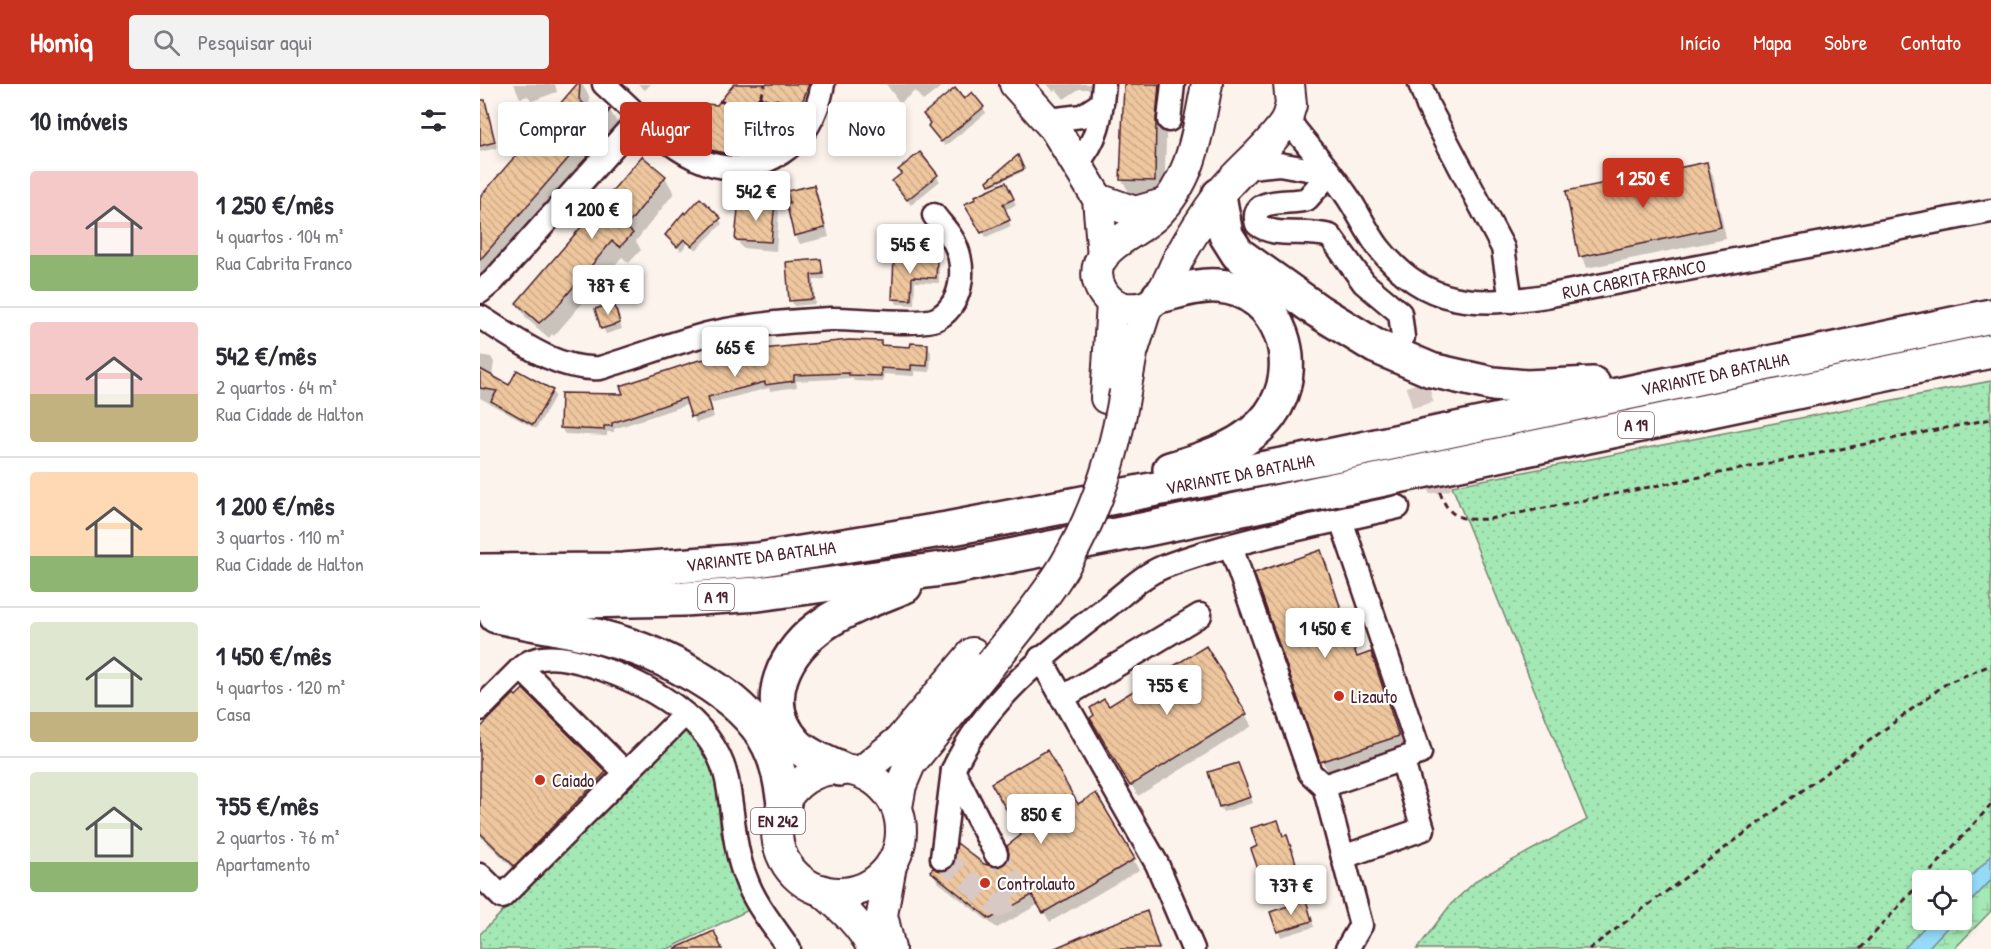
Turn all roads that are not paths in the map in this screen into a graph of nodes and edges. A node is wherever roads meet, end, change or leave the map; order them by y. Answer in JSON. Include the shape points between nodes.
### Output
{"nodes":[{"id":1,"x":604,"y":84,"type":"edge"},
{"id":2,"x":823,"y":84,"type":"edge"},
{"id":3,"x":1015,"y":84,"type":"edge"},
{"id":4,"x":1173,"y":84,"type":"edge"},
{"id":5,"x":1207,"y":84,"type":"edge"},
{"id":6,"x":1289,"y":84,"type":"edge"},
{"id":7,"x":1420,"y":84,"type":"edge"},
{"id":8,"x":1103,"y":94,"type":"edge"},
{"id":9,"x":624,"y":102,"type":"edge"},
{"id":10,"x":1289,"y":116,"type":"junction"},
{"id":11,"x":1048,"y":120,"type":"junction"},
{"id":12,"x":1169,"y":120,"type":"dead end"},
{"id":13,"x":620,"y":139,"type":"edge"},
{"id":14,"x":693,"y":156,"type":"edge"},
{"id":15,"x":1077,"y":163,"type":"junction"},
{"id":16,"x":1242,"y":168,"type":"junction"},
{"id":17,"x":1330,"y":173,"type":"junction"},
{"id":18,"x":1219,"y":195,"type":"junction"},
{"id":19,"x":1098,"y":199,"type":"junction"},
{"id":20,"x":1167,"y":203,"type":"junction"},
{"id":21,"x":1991,"y":211,"type":"edge"},
{"id":22,"x":934,"y":215,"type":"dead end"},
{"id":23,"x":1103,"y":257,"type":"junction"},
{"id":24,"x":480,"y":292,"type":"edge"},
{"id":25,"x":1153,"y":301,"type":"junction"},
{"id":26,"x":1511,"y":301,"type":"junction"},
{"id":27,"x":1112,"y":303,"type":"junction"},
{"id":28,"x":1991,"y":316,"type":"edge"},
{"id":29,"x":480,"y":317,"type":"edge"},
{"id":30,"x":1403,"y":337,"type":"tunnel mouth"},
{"id":31,"x":1991,"y":351,"type":"edge"},
{"id":32,"x":1636,"y":391,"type":"junction"},
{"id":33,"x":1115,"y":395,"type":"junction"},
{"id":34,"x":1106,"y":500,"type":"junction"},
{"id":35,"x":1398,"y":507,"type":"dead end"},
{"id":36,"x":1341,"y":520,"type":"junction"},
{"id":37,"x":1231,"y":547,"type":"junction"},
{"id":38,"x":950,"y":568,"type":"junction"},
{"id":39,"x":480,"y":572,"type":"edge"},
{"id":40,"x":480,"y":603,"type":"edge"},
{"id":41,"x":480,"y":612,"type":"edge"},
{"id":42,"x":1200,"y":615,"type":"dead end"},
{"id":43,"x":1040,"y":658,"type":"junction"},
{"id":44,"x":982,"y":659,"type":"junction"},
{"id":45,"x":521,"y":668,"type":"junction"},
{"id":46,"x":1062,"y":698,"type":"junction"},
{"id":47,"x":480,"y":709,"type":"edge"},
{"id":48,"x":689,"y":719,"type":"junction"},
{"id":49,"x":1402,"y":759,"type":"junction"},
{"id":50,"x":851,"y":770,"type":"junction"},
{"id":51,"x":953,"y":770,"type":"junction"},
{"id":52,"x":626,"y":773,"type":"junction"},
{"id":53,"x":1324,"y":786,"type":"junction"},
{"id":54,"x":784,"y":803,"type":"junction"},
{"id":55,"x":897,"y":807,"type":"junction"},
{"id":56,"x":996,"y":854,"type":"tunnel mouth"},
{"id":57,"x":1343,"y":857,"type":"junction"},
{"id":58,"x":942,"y":858,"type":"dead end"},
{"id":59,"x":891,"y":865,"type":"junction"},
{"id":60,"x":480,"y":875,"type":"edge"},
{"id":61,"x":821,"y":890,"type":"junction"},
{"id":62,"x":886,"y":896,"type":"junction"},
{"id":63,"x":860,"y":936,"type":"edge"},
{"id":64,"x":789,"y":949,"type":"edge"},
{"id":65,"x":873,"y":949,"type":"edge"},
{"id":66,"x":890,"y":949,"type":"edge"},
{"id":67,"x":902,"y":949,"type":"edge"},
{"id":68,"x":1193,"y":949,"type":"edge"},
{"id":69,"x":1347,"y":949,"type":"edge"}],
"edges":[{"from":1,"to":9,"type":"street"},
{"from":2,"to":14,"type":"street","via":[[818,107],[801,135],[775,156],[750,166],[727,168],[708,165]]},
{"from":3,"to":11,"type":"main road"},
{"from":4,"to":12,"type":"street"},
{"from":5,"to":20,"type":"main road","via":[[1190,167]]},
{"from":6,"to":10,"type":"main road"},
{"from":7,"to":26,"type":"street","via":[[1503,248]]},
{"from":8,"to":11,"type":"street","via":[[1082,116]]},
{"from":8,"to":15,"type":"street","via":[[1101,118],[1093,141]]},
{"from":10,"to":16,"type":"main road"},
{"from":10,"to":17,"type":"street","name":"RUA CABRITA FRANCO"},
{"from":11,"to":15,"type":"main road"},
{"from":13,"to":24,"type":"street"},
{"from":15,"to":19,"type":"main road"},
{"from":16,"to":17,"type":"street","via":[[1279,164]]},
{"from":16,"to":18,"type":"main road"},
{"from":17,"to":26,"type":"street","name":"RUA CABRITA FRANCO","via":[[1377,246],[1401,272],[1432,291],[1468,302]]},
{"from":17,"to":30,"type":"street","via":[[1306,200],[1260,207],[1257,224],[1273,232],[1305,231],[1330,236],[1354,271],[1400,313]]},
{"from":18,"to":25,"type":"main road"},
{"from":18,"to":32,"type":"highway","via":[[1226,235],[1238,254],[1318,311],[1393,354],[1431,370],[1493,384],[1527,387],[1584,382]]},
{"from":19,"to":20,"type":"main road","via":[[1135,212]]},
{"from":19,"to":23,"type":"main road"},
{"from":20,"to":23,"type":"main road","via":[[1141,229]]},
{"from":21,"to":26,"type":"street","name":"RUA CABRITA FRANCO"},
{"from":22,"to":29,"type":"street","via":[[951,237],[961,274],[959,291],[951,306],[932,321],[852,318],[734,328],[586,369],[533,350]]},
{"from":23,"to":27,"type":"main road","via":[[1099,281],[1102,292]]},
{"from":25,"to":27,"type":"main road","via":[[1128,308]]},
{"from":25,"to":33,"type":"main road"},
{"from":25,"to":34,"type":"highway","via":[[1218,286],[1261,303],[1282,334],[1288,359],[1286,381],[1269,417],[1227,450],[1130,480]]},
{"from":27,"to":33,"type":"main road"},
{"from":28,"to":32,"type":"highway","name":"VARIANTE DA BATALHA","number":"A 19"},
{"from":31,"to":38,"type":"highway","name":"VARIANTE DA BATALHA","number":"A 19"},
{"from":32,"to":34,"type":"highway","name":"VARIANTE DA BATALHA","number":"A 19"},
{"from":33,"to":44,"type":"main road","bridge":true,"via":[[1112,458],[1082,534],[1042,599]]},
{"from":34,"to":39,"type":"highway","name":"VARIANTE DA BATALHA","number":"A 19","via":[[758,560],[623,570]]},
{"from":35,"to":36,"type":"street"},
{"from":36,"to":37,"type":"street"},
{"from":36,"to":49,"type":"street","via":[[1420,753]]},
{"from":37,"to":43,"type":"street","via":[[1162,567]]},
{"from":37,"to":53,"type":"street","via":[[1310,773]]},
{"from":38,"to":40,"type":"highway","name":"VARIANTE DA BATALHA","number":"A 19","via":[[758,594]]},
{"from":38,"to":50,"type":"highway","via":[[826,622],[790,655],[778,686],[779,715],[785,730],[810,755]]},
{"from":41,"to":54,"type":"highway","via":[[604,638],[643,651],[704,682],[746,716],[768,743]]},
{"from":42,"to":46,"type":"street"},
{"from":43,"to":46,"type":"street"},
{"from":43,"to":51,"type":"street","via":[[976,727]]},
{"from":44,"to":50,"type":"main road","via":[[900,740]]},
{"from":44,"to":55,"type":"main road","via":[[910,764]]},
{"from":45,"to":47,"type":"street"},
{"from":45,"to":48,"type":"street","via":[[529,660],[576,660],[637,681]]},
{"from":45,"to":52,"type":"street"},
{"from":46,"to":68,"type":"street","via":[[1157,864]]},
{"from":48,"to":52,"type":"street"},
{"from":48,"to":64,"type":"street","via":[[723,766],[738,856],[746,879],[763,914]]},
{"from":49,"to":53,"type":"street"},
{"from":49,"to":57,"type":"street","via":[[1423,829]]},
{"from":50,"to":54,"type":"main road","number":"EN 242","via":[[823,771],[807,778]]},
{"from":50,"to":55,"type":"main road","via":[[876,780]]},
{"from":51,"to":56,"type":"street"},
{"from":51,"to":58,"type":"street"},
{"from":52,"to":60,"type":"street","via":[[502,897]]},
{"from":53,"to":57,"type":"street"},
{"from":54,"to":61,"type":"main road","number":"EN 242","via":[[778,824],[779,845],[787,865],[802,880]]},
{"from":55,"to":59,"type":"main road","via":[[900,847]]},
{"from":57,"to":69,"type":"street","via":[[1361,925]]},
{"from":59,"to":61,"type":"main road","number":"EN 242","via":[[881,877],[853,892]]},
{"from":59,"to":62,"type":"main road"},
{"from":61,"to":63,"type":"main road","number":"EN 242"},
{"from":62,"to":66,"type":"main road","via":[[882,915]]},
{"from":62,"to":67,"type":"main road"},
{"from":63,"to":65,"type":"main road","number":"EN 242"}]}
